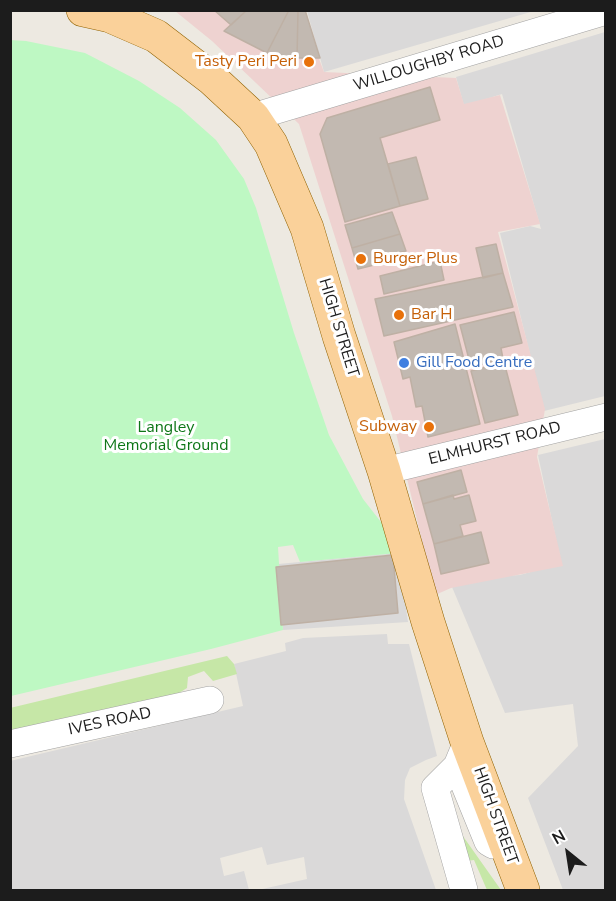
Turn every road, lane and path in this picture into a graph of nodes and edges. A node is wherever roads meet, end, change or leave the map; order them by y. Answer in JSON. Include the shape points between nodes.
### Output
{"nodes":[{"id":1,"x":606,"y":11,"type":"edge"},
{"id":2,"x":102,"y":12,"type":"edge"},
{"id":3,"x":253,"y":117,"type":"junction"},
{"id":4,"x":606,"y":417,"type":"edge"},
{"id":5,"x":384,"y":471,"type":"junction"},
{"id":6,"x":210,"y":700,"type":"dead end"},
{"id":7,"x":10,"y":744,"type":"edge"},
{"id":8,"x":462,"y":754,"type":"junction"},
{"id":9,"x":464,"y":891,"type":"edge"},
{"id":10,"x":523,"y":891,"type":"edge"}],
"edges":[{"from":1,"to":3,"type":"street","name":"WILLOUGHBY ROAD"},
{"from":2,"to":3,"type":"main road","name":"HIGH STREET","via":[[156,36]]},
{"from":3,"to":5,"type":"main road","name":"HIGH STREET","via":[[271,144],[307,228]]},
{"from":4,"to":5,"type":"street","name":"ELMHURST ROAD"},
{"from":5,"to":8,"type":"main road","name":"HIGH STREET"},
{"from":6,"to":7,"type":"street","name":"IVES ROAD"},
{"from":8,"to":9,"type":"street","name":"HIGH STREET","via":[[435,788]]},
{"from":8,"to":10,"type":"main road","name":"HIGH STREET"}]}
